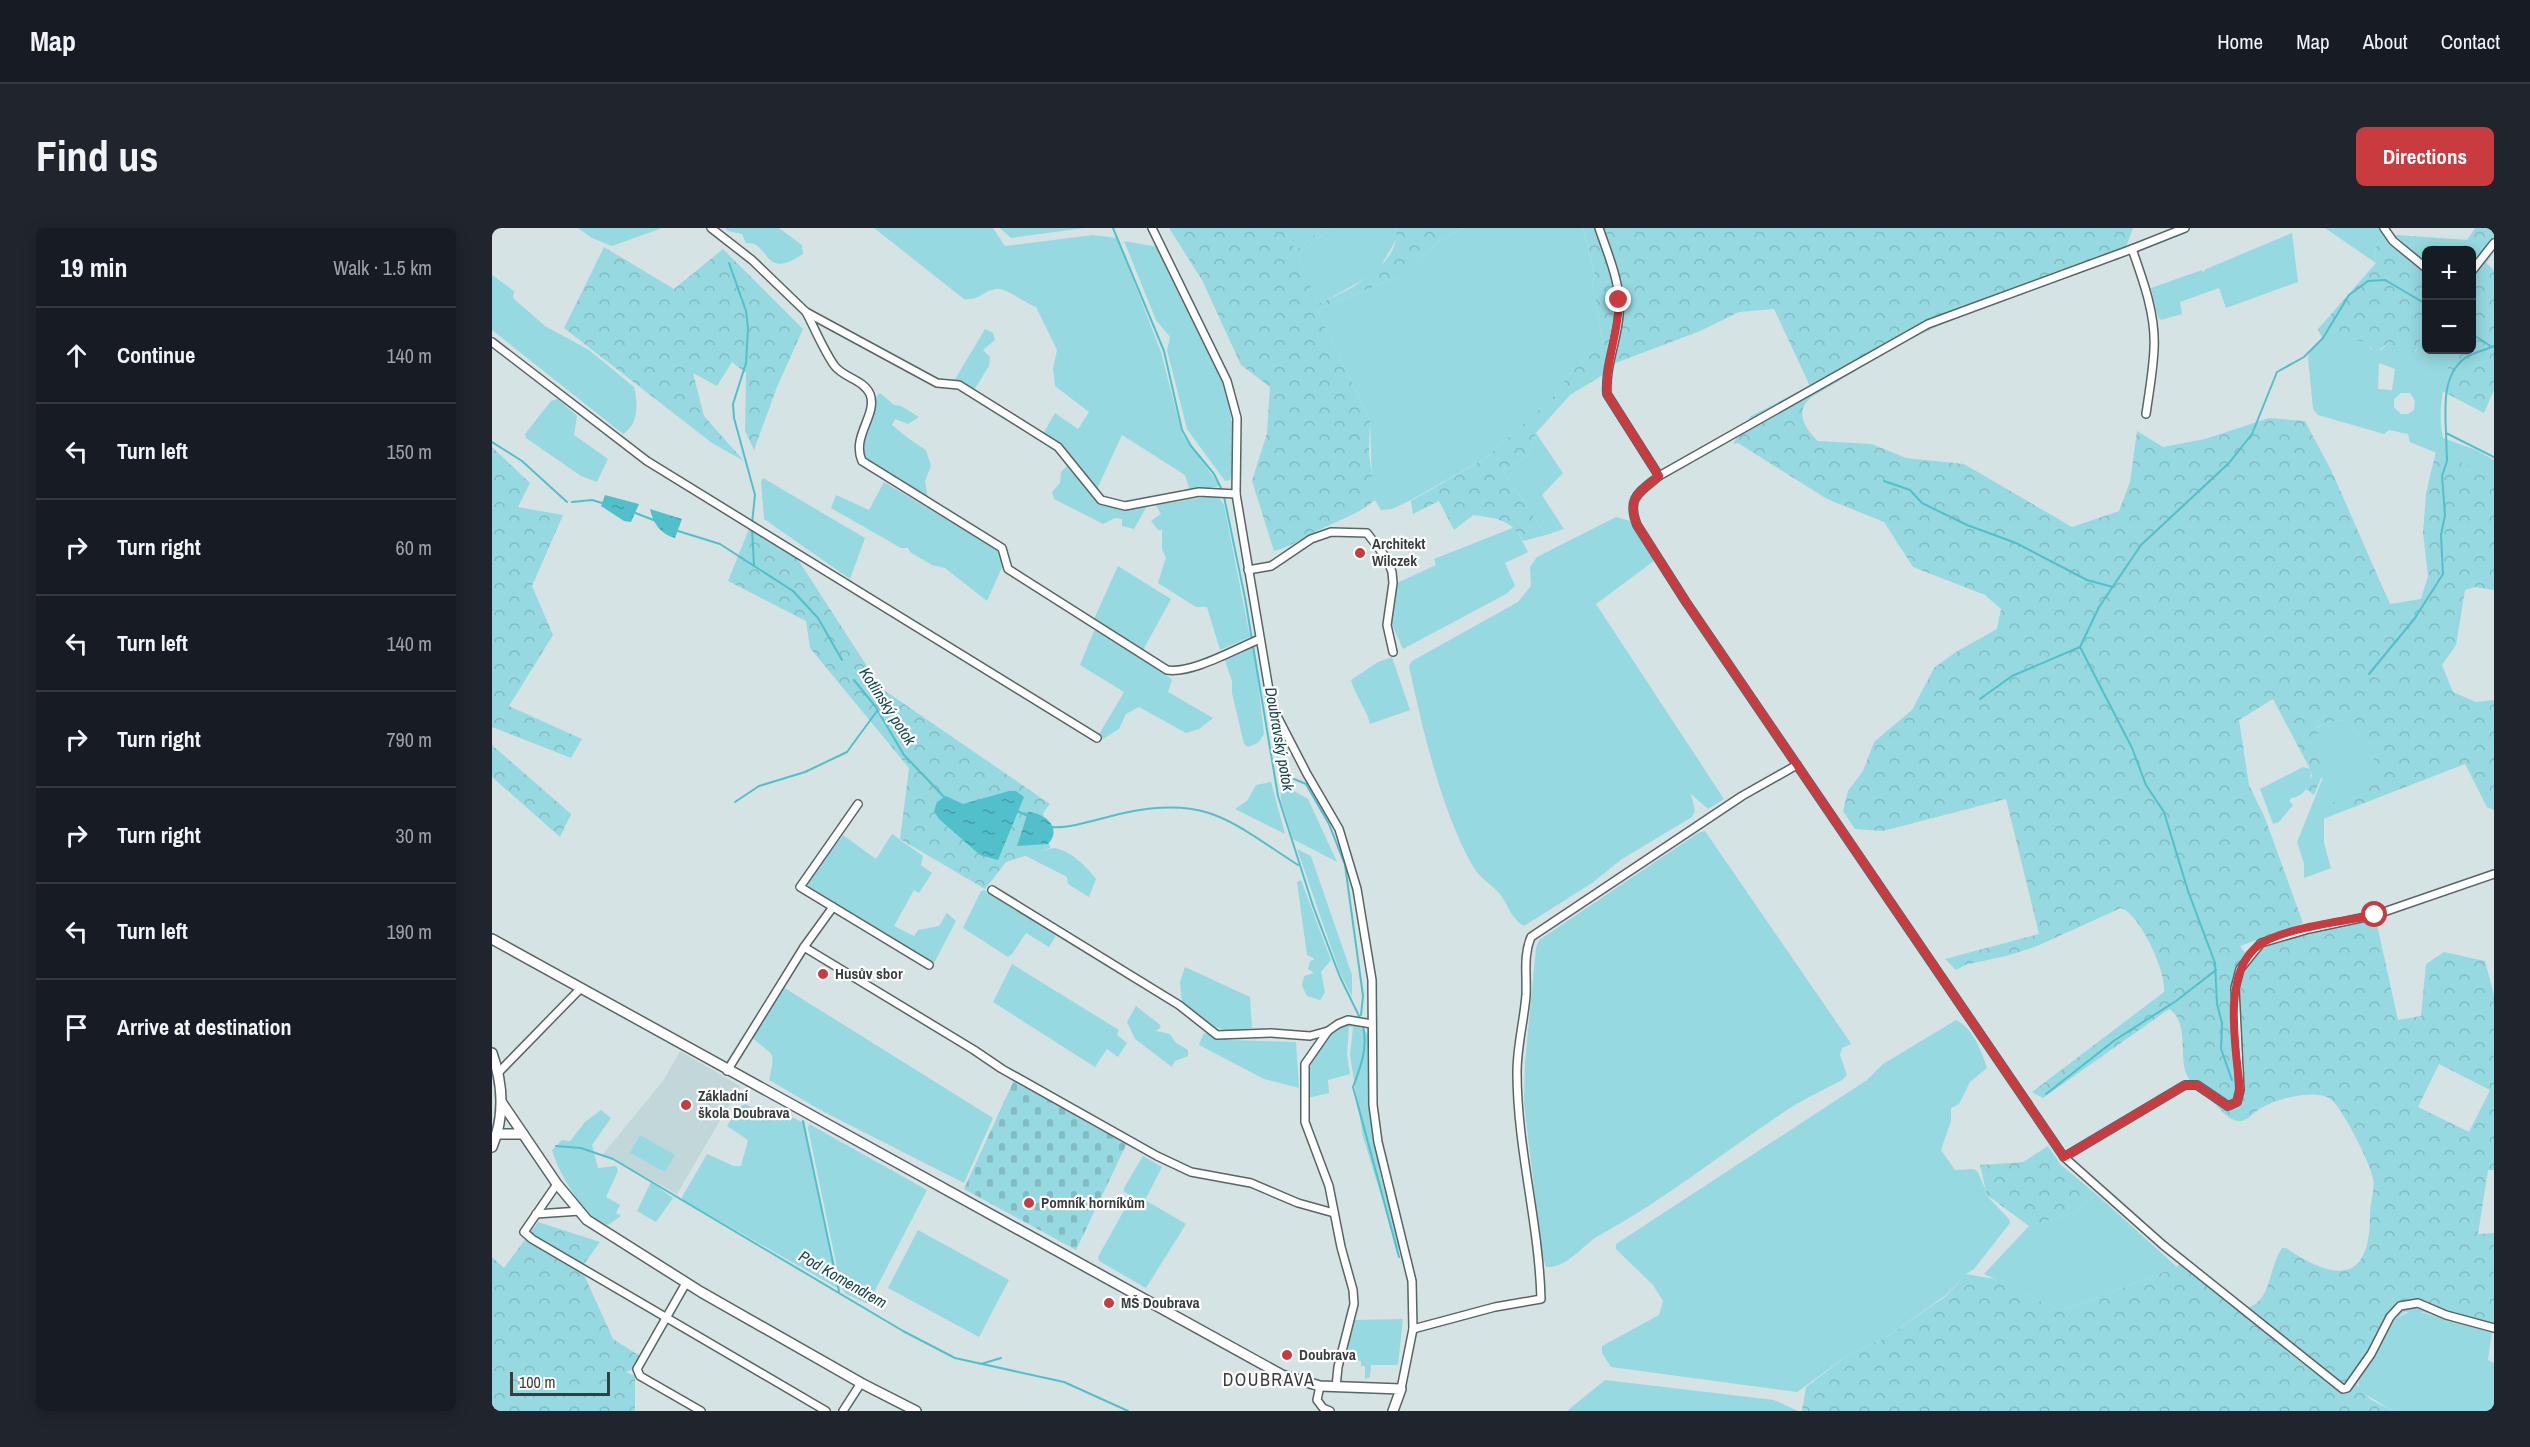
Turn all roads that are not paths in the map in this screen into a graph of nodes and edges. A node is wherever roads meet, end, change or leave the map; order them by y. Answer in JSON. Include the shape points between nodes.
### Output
{"nodes":[{"id":1,"x":711,"y":228,"type":"edge"},
{"id":2,"x":1152,"y":228,"type":"edge"},
{"id":3,"x":1599,"y":228,"type":"edge"},
{"id":4,"x":2185,"y":228,"type":"edge"},
{"id":5,"x":2384,"y":228,"type":"edge"},
{"id":6,"x":2494,"y":243,"type":"edge"},
{"id":7,"x":2132,"y":249,"type":"junction"},
{"id":8,"x":2422,"y":264,"type":"edge"},
{"id":9,"x":2476,"y":266,"type":"edge"},
{"id":10,"x":806,"y":312,"type":"junction"},
{"id":11,"x":492,"y":342,"type":"edge"},
{"id":12,"x":2146,"y":414,"type":"dead end"},
{"id":13,"x":1659,"y":476,"type":"junction"},
{"id":14,"x":1236,"y":494,"type":"junction"},
{"id":15,"x":1248,"y":570,"type":"junction"},
{"id":16,"x":1260,"y":639,"type":"junction"},
{"id":17,"x":1393,"y":652,"type":"dead end"},
{"id":18,"x":1097,"y":738,"type":"dead end"},
{"id":19,"x":1797,"y":765,"type":"junction"},
{"id":20,"x":858,"y":804,"type":"dead end"},
{"id":21,"x":2494,"y":874,"type":"edge"},
{"id":22,"x":992,"y":890,"type":"dead end"},
{"id":23,"x":833,"y":907,"type":"junction"},
{"id":24,"x":492,"y":939,"type":"edge"},
{"id":25,"x":804,"y":947,"type":"junction"},
{"id":26,"x":929,"y":965,"type":"dead end"},
{"id":27,"x":581,"y":988,"type":"junction"},
{"id":28,"x":1372,"y":1024,"type":"junction"},
{"id":29,"x":1328,"y":1031,"type":"junction"},
{"id":30,"x":492,"y":1053,"type":"edge"},
{"id":31,"x":727,"y":1071,"type":"junction"},
{"id":32,"x":499,"y":1072,"type":"junction"},
{"id":33,"x":502,"y":1103,"type":"junction"},
{"id":34,"x":497,"y":1134,"type":"junction"},
{"id":35,"x":523,"y":1134,"type":"junction"},
{"id":36,"x":492,"y":1147,"type":"edge"},
{"id":37,"x":2064,"y":1157,"type":"junction"},
{"id":38,"x":557,"y":1184,"type":"junction"},
{"id":39,"x":580,"y":1211,"type":"junction"},
{"id":40,"x":1334,"y":1213,"type":"junction"},
{"id":41,"x":536,"y":1214,"type":"junction"},
{"id":42,"x":686,"y":1282,"type":"junction"},
{"id":43,"x":666,"y":1318,"type":"junction"},
{"id":44,"x":2494,"y":1328,"type":"edge"},
{"id":45,"x":1413,"y":1329,"type":"junction"},
{"id":46,"x":861,"y":1383,"type":"junction"},
{"id":47,"x":1320,"y":1386,"type":"junction"},
{"id":48,"x":1336,"y":1388,"type":"junction"},
{"id":49,"x":1401,"y":1389,"type":"junction"},
{"id":50,"x":701,"y":1411,"type":"edge"},
{"id":51,"x":826,"y":1411,"type":"edge"},
{"id":52,"x":843,"y":1411,"type":"edge"},
{"id":53,"x":916,"y":1411,"type":"edge"},
{"id":54,"x":1330,"y":1411,"type":"edge"},
{"id":55,"x":1393,"y":1411,"type":"edge"}],
"edges":[{"from":1,"to":10,"type":"street","via":[[752,260]]},
{"from":2,"to":14,"type":"street","via":[[1227,381],[1237,418]]},
{"from":3,"to":13,"type":"street","via":[[1619,300],[1607,394]]},
{"from":4,"to":7,"type":"street"},
{"from":5,"to":8,"type":"street","via":[[2393,241]]},
{"from":6,"to":9,"type":"street"},
{"from":7,"to":12,"type":"street","via":[[2153,326]]},
{"from":7,"to":13,"type":"street","via":[[1928,324]]},
{"from":10,"to":14,"type":"street","via":[[937,383],[959,385],[1058,447],[1101,500],[1125,506],[1199,492]]},
{"from":10,"to":16,"type":"street","via":[[835,366],[870,394],[871,405],[858,444],[862,461],[1002,548],[1008,569],[1167,670],[1193,667]]},
{"from":11,"to":18,"type":"street","via":[[646,461]]},
{"from":13,"to":19,"type":"street","via":[[1635,497],[1632,513],[1637,525]]},
{"from":14,"to":15,"type":"street"},
{"from":15,"to":16,"type":"street"},
{"from":15,"to":17,"type":"street","via":[[1271,566],[1311,539],[1331,532],[1367,533],[1392,572],[1387,625]]},
{"from":16,"to":28,"type":"street","via":[[1276,714],[1339,829],[1357,889],[1372,980]]},
{"from":19,"to":37,"type":"street"},
{"from":19,"to":45,"type":"street","via":[[1742,796],[1531,937],[1525,951],[1526,995],[1517,1071],[1541,1299]]},
{"from":20,"to":23,"type":"street","via":[[800,887]]},
{"from":21,"to":37,"type":"street","via":[[2375,915],[2309,928],[2261,943],[2240,969],[2235,988],[2240,1090],[2237,1102],[2228,1106],[2197,1085],[2185,1085]]},
{"from":22,"to":29,"type":"street","via":[[1179,1005],[1217,1035],[1310,1036]]},
{"from":23,"to":25,"type":"street"},
{"from":23,"to":26,"type":"street"},
{"from":24,"to":27,"type":"street"},
{"from":25,"to":31,"type":"street"},
{"from":25,"to":40,"type":"street","via":[[1002,1070],[1157,1156],[1191,1172],[1251,1183]]},
{"from":27,"to":31,"type":"street"},
{"from":27,"to":32,"type":"street"},
{"from":28,"to":29,"type":"street","via":[[1348,1020]]},
{"from":28,"to":45,"type":"street","via":[[1373,1105],[1378,1142],[1412,1281]]},
{"from":29,"to":40,"type":"street","via":[[1305,1064],[1305,1122],[1329,1186]]},
{"from":30,"to":32,"type":"street"},
{"from":31,"to":47,"type":"street","via":[[1244,1355],[1282,1375]]},
{"from":32,"to":33,"type":"street"},
{"from":33,"to":34,"type":"street"},
{"from":33,"to":35,"type":"street"},
{"from":34,"to":35,"type":"street"},
{"from":34,"to":36,"type":"street"},
{"from":35,"to":38,"type":"street"},
{"from":37,"to":44,"type":"street","via":[[2163,1245],[2343,1389],[2371,1354],[2400,1306],[2418,1303]]},
{"from":38,"to":39,"type":"street"},
{"from":38,"to":41,"type":"street"},
{"from":39,"to":41,"type":"street"},
{"from":39,"to":42,"type":"street","via":[[587,1220]]},
{"from":40,"to":48,"type":"street","via":[[1354,1304]]},
{"from":41,"to":43,"type":"street","via":[[524,1232],[532,1239]]},
{"from":42,"to":43,"type":"street"},
{"from":42,"to":46,"type":"street"},
{"from":43,"to":50,"type":"street","via":[[637,1369],[640,1376]]},
{"from":43,"to":51,"type":"street"},
{"from":45,"to":49,"type":"street"},
{"from":46,"to":52,"type":"street"},
{"from":46,"to":53,"type":"street"},
{"from":47,"to":48,"type":"street"},
{"from":47,"to":54,"type":"street","via":[[1319,1404]]},
{"from":48,"to":49,"type":"street"},
{"from":49,"to":55,"type":"street"}]}
